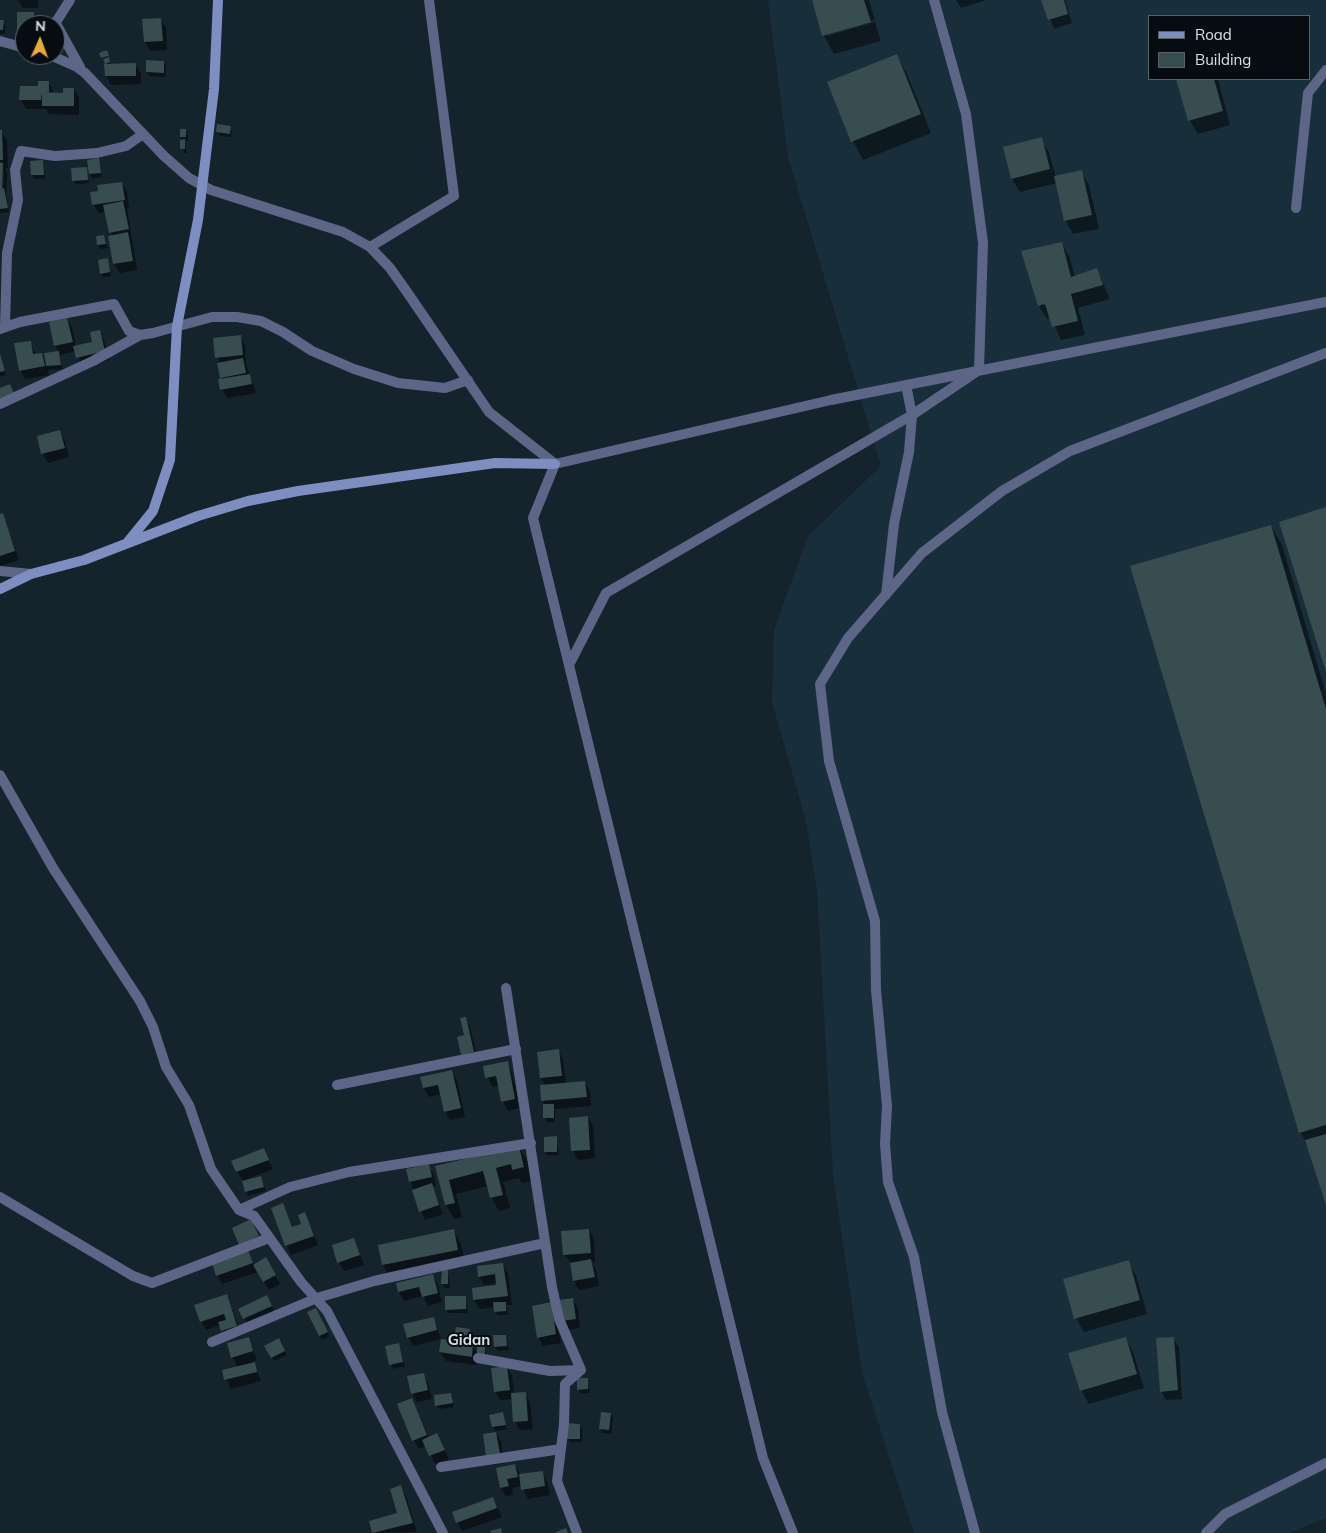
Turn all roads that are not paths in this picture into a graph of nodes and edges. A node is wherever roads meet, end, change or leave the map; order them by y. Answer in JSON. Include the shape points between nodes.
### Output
{"nodes":[{"id":1,"x":70,"y":0,"type":"edge"},
{"id":2,"x":218,"y":0,"type":"edge"},
{"id":3,"x":430,"y":0,"type":"edge"},
{"id":4,"x":934,"y":0,"type":"edge"},
{"id":5,"x":60,"y":15,"type":"edge"},
{"id":6,"x":0,"y":41,"type":"edge"},
{"id":7,"x":15,"y":44,"type":"edge"},
{"id":8,"x":65,"y":44,"type":"edge"},
{"id":9,"x":65,"y":61,"type":"edge"},
{"id":10,"x":1326,"y":70,"type":"edge"},
{"id":11,"x":85,"y":73,"type":"junction"},
{"id":12,"x":143,"y":134,"type":"junction"},
{"id":13,"x":202,"y":185,"type":"junction"},
{"id":14,"x":1296,"y":208,"type":"dead end"},
{"id":15,"x":370,"y":247,"type":"junction"},
{"id":16,"x":4,"y":264,"type":"edge"},
{"id":17,"x":1326,"y":302,"type":"edge"},
{"id":18,"x":177,"y":326,"type":"junction"},
{"id":19,"x":2,"y":328,"type":"edge"},
{"id":20,"x":140,"y":334,"type":"junction"},
{"id":21,"x":1326,"y":353,"type":"edge"},
{"id":22,"x":979,"y":370,"type":"junction"},
{"id":23,"x":468,"y":380,"type":"junction"},
{"id":24,"x":906,"y":385,"type":"junction"},
{"id":25,"x":0,"y":404,"type":"edge"},
{"id":26,"x":912,"y":415,"type":"junction"},
{"id":27,"x":555,"y":464,"type":"junction"},
{"id":28,"x":126,"y":544,"type":"junction"},
{"id":29,"x":0,"y":571,"type":"edge"},
{"id":30,"x":31,"y":574,"type":"junction"},
{"id":31,"x":0,"y":589,"type":"edge"},
{"id":32,"x":886,"y":595,"type":"junction"},
{"id":33,"x":569,"y":665,"type":"junction"},
{"id":34,"x":0,"y":775,"type":"edge"},
{"id":35,"x":506,"y":988,"type":"dead end"},
{"id":36,"x":516,"y":1049,"type":"junction"},
{"id":37,"x":337,"y":1085,"type":"dead end"},
{"id":38,"x":530,"y":1143,"type":"junction"},
{"id":39,"x":0,"y":1197,"type":"edge"},
{"id":40,"x":238,"y":1210,"type":"junction"},
{"id":41,"x":269,"y":1238,"type":"junction"},
{"id":42,"x":545,"y":1243,"type":"junction"},
{"id":43,"x":317,"y":1298,"type":"junction"},
{"id":44,"x":212,"y":1342,"type":"dead end"},
{"id":45,"x":478,"y":1358,"type":"dead end"},
{"id":46,"x":581,"y":1370,"type":"junction"},
{"id":47,"x":561,"y":1449,"type":"junction"},
{"id":48,"x":1323,"y":1464,"type":"edge"},
{"id":49,"x":441,"y":1467,"type":"dead end"},
{"id":50,"x":442,"y":1533,"type":"edge"},
{"id":51,"x":577,"y":1533,"type":"edge"},
{"id":52,"x":793,"y":1533,"type":"edge"},
{"id":53,"x":975,"y":1533,"type":"edge"},
{"id":54,"x":1206,"y":1533,"type":"edge"}],
"edges":[{"from":1,"to":5,"type":"street"},
{"from":2,"to":13,"type":"street","via":[[214,89]]},
{"from":3,"to":15,"type":"street","via":[[454,196]]},
{"from":4,"to":22,"type":"street","via":[[966,114],[983,243]]},
{"from":6,"to":7,"type":"street"},
{"from":8,"to":11,"type":"street"},
{"from":9,"to":11,"type":"street"},
{"from":10,"to":14,"type":"street","via":[[1308,93]]},
{"from":11,"to":12,"type":"street"},
{"from":12,"to":13,"type":"street","via":[[189,178]]},
{"from":12,"to":16,"type":"street","via":[[126,146],[97,153],[55,156],[21,151],[15,170],[18,200]]},
{"from":13,"to":15,"type":"street","via":[[315,221]]},
{"from":13,"to":18,"type":"street"},
{"from":15,"to":23,"type":"street","via":[[390,268]]},
{"from":16,"to":19,"type":"street"},
{"from":17,"to":22,"type":"street"},
{"from":18,"to":20,"type":"street"},
{"from":18,"to":23,"type":"street","via":[[212,317],[237,316],[261,321],[312,351],[398,384],[444,388]]},
{"from":18,"to":28,"type":"street","via":[[170,460],[153,511]]},
{"from":19,"to":20,"type":"street","via":[[55,314],[114,304],[129,331]]},
{"from":20,"to":25,"type":"street","via":[[93,361]]},
{"from":21,"to":32,"type":"street","via":[[1070,451],[1002,491],[922,553]]},
{"from":22,"to":24,"type":"street"},
{"from":22,"to":26,"type":"street"},
{"from":23,"to":27,"type":"street","via":[[489,412]]},
{"from":24,"to":26,"type":"street"},
{"from":24,"to":27,"type":"street"},
{"from":26,"to":32,"type":"street"},
{"from":26,"to":33,"type":"street","via":[[606,593]]},
{"from":27,"to":28,"type":"street","via":[[495,463],[298,491],[248,501]]},
{"from":27,"to":33,"type":"street","via":[[533,518]]},
{"from":28,"to":30,"type":"street","via":[[84,560]]},
{"from":29,"to":30,"type":"street"},
{"from":30,"to":31,"type":"street"},
{"from":32,"to":53,"type":"street","via":[[848,638],[820,684],[829,761],[875,921],[876,990],[887,1106],[888,1182],[914,1257],[942,1412]]},
{"from":33,"to":52,"type":"street","via":[[763,1458]]},
{"from":34,"to":40,"type":"street","via":[[53,868],[140,1001],[153,1027],[166,1067],[189,1105],[211,1169]]},
{"from":35,"to":36,"type":"street"},
{"from":36,"to":37,"type":"street"},
{"from":36,"to":38,"type":"street"},
{"from":38,"to":40,"type":"street","via":[[349,1172],[290,1187]]},
{"from":38,"to":42,"type":"street"},
{"from":39,"to":41,"type":"street","via":[[133,1276],[152,1282]]},
{"from":40,"to":41,"type":"street","via":[[254,1216]]},
{"from":41,"to":43,"type":"street"},
{"from":42,"to":43,"type":"street","via":[[374,1281]]},
{"from":42,"to":46,"type":"street","via":[[559,1319]]},
{"from":43,"to":44,"type":"street"},
{"from":43,"to":50,"type":"street","via":[[335,1326]]},
{"from":45,"to":46,"type":"street","via":[[550,1370]]},
{"from":46,"to":47,"type":"street","via":[[565,1384]]},
{"from":47,"to":49,"type":"street"},
{"from":47,"to":51,"type":"street","via":[[557,1481]]},
{"from":48,"to":54,"type":"street","via":[[1225,1514]]}]}
